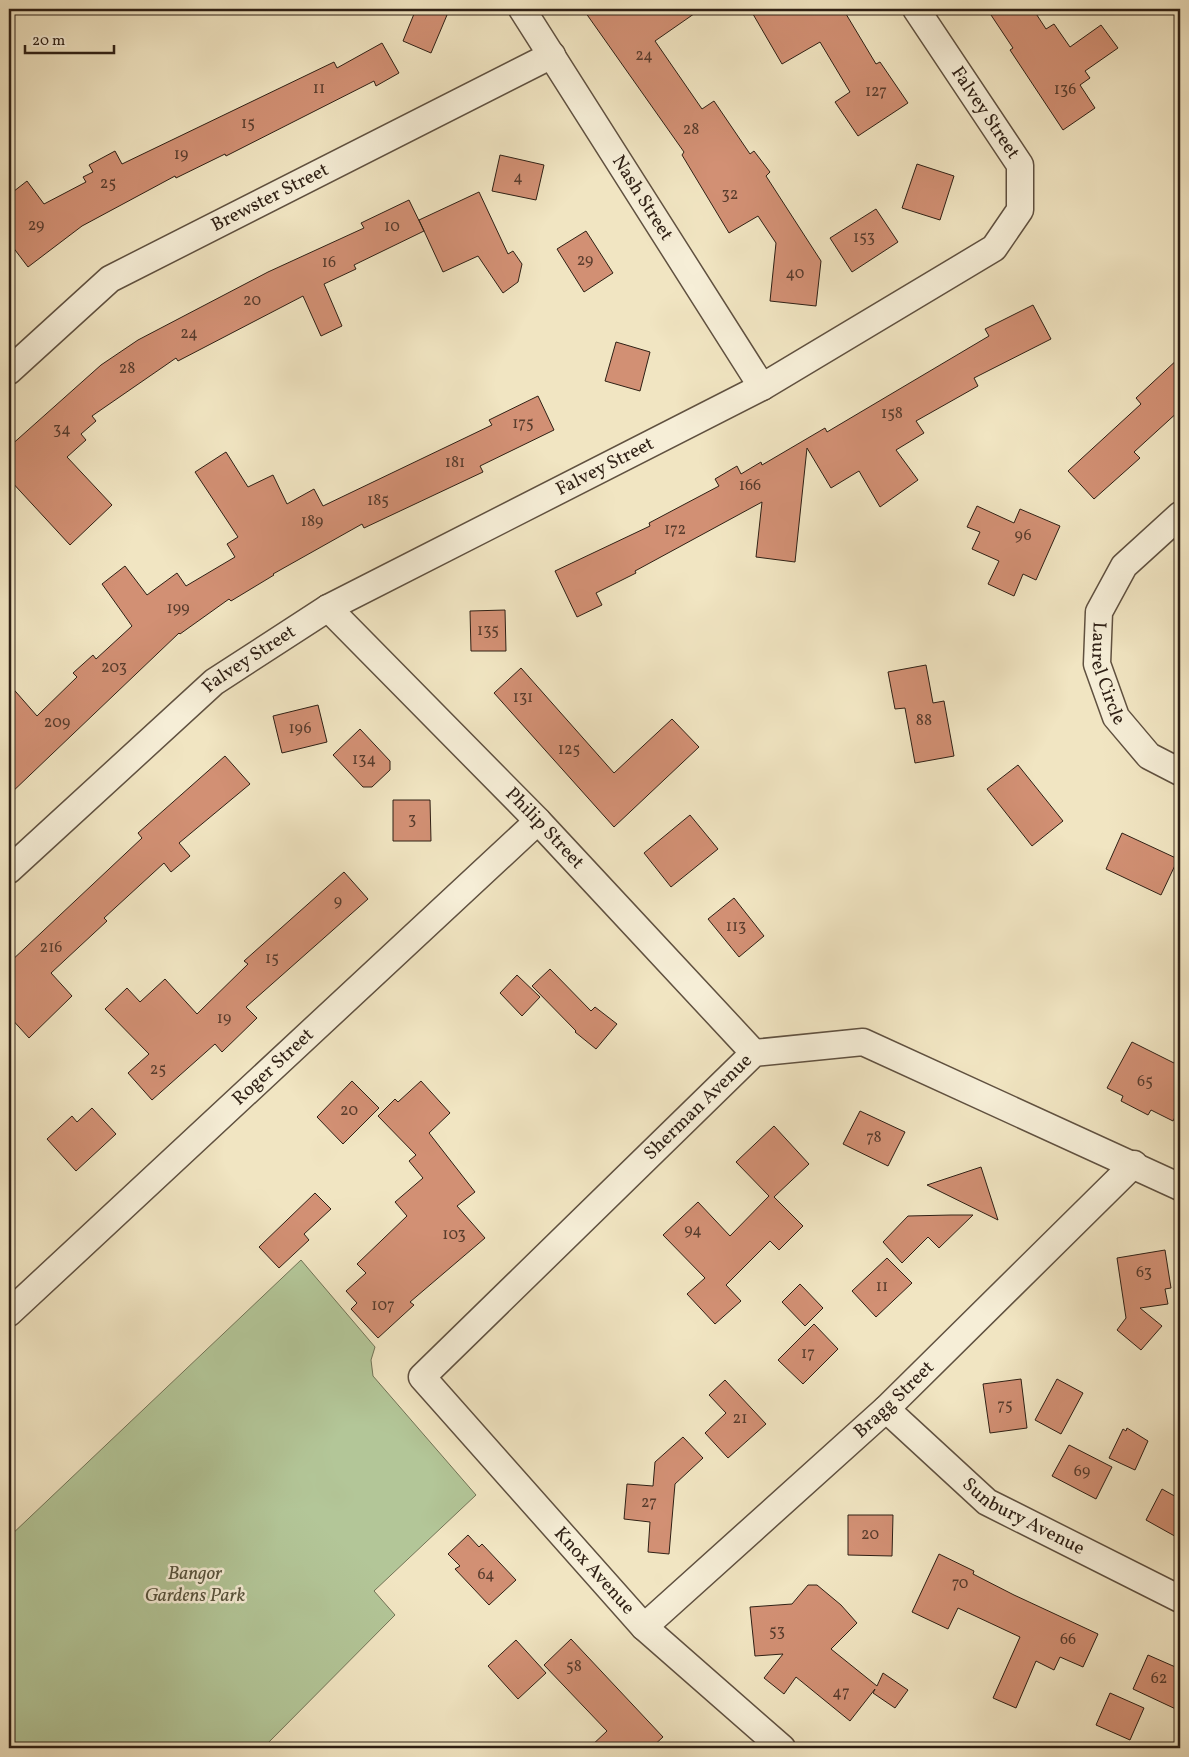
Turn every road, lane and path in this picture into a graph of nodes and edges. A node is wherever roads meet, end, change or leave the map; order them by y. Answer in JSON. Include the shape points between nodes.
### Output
{"nodes":[{"id":1,"x":522,"y":9,"type":"edge"},
{"id":2,"x":916,"y":9,"type":"edge"},
{"id":3,"x":552,"y":55,"type":"junction"},
{"id":4,"x":9,"y":371,"type":"edge"},
{"id":5,"x":762,"y":387,"type":"junction"},
{"id":6,"x":1180,"y":515,"type":"edge"},
{"id":7,"x":328,"y":608,"type":"junction"},
{"id":8,"x":1180,"y":772,"type":"edge"},
{"id":9,"x":538,"y":821,"type":"junction"},
{"id":10,"x":9,"y":870,"type":"edge"},
{"id":11,"x":754,"y":1053,"type":"junction"},
{"id":12,"x":1134,"y":1164,"type":"junction"},
{"id":13,"x":1180,"y":1186,"type":"edge"},
{"id":14,"x":9,"y":1313,"type":"edge"},
{"id":15,"x":422,"y":1377,"type":"joint"},
{"id":16,"x":886,"y":1409,"type":"junction"},
{"id":17,"x":1180,"y":1599,"type":"edge"},
{"id":18,"x":644,"y":1627,"type":"junction"},
{"id":19,"x":782,"y":1748,"type":"edge"}],
"edges":[{"from":1,"to":3,"type":"street","name":"Nash Street"},
{"from":2,"to":5,"type":"street","name":"Falvey Street","via":[[1020,164],[1020,210],[994,248]]},
{"from":3,"to":4,"type":"street","name":"Brewster Street","via":[[110,279]]},
{"from":3,"to":5,"type":"street","name":"Nash Street"},
{"from":5,"to":7,"type":"street","name":"Falvey Street"},
{"from":6,"to":8,"type":"street","name":"Laurel Circle","via":[[1124,566],[1099,612],[1097,664],[1116,717],[1149,756]]},
{"from":7,"to":9,"type":"street","name":"Philip Street"},
{"from":7,"to":10,"type":"street","name":"Falvey Street","via":[[214,682]]},
{"from":9,"to":11,"type":"street","name":"Philip Street"},
{"from":9,"to":14,"type":"street","name":"Roger Street"},
{"from":11,"to":12,"type":"street","name":"Sherman Avenue","via":[[863,1042]]},
{"from":11,"to":15,"type":"street","name":"Sherman Avenue"},
{"from":12,"to":13,"type":"street","name":"Sherman Avenue"},
{"from":12,"to":16,"type":"street","name":"Bragg Street"},
{"from":15,"to":18,"type":"street","name":"Knox Avenue"},
{"from":16,"to":17,"type":"street","name":"Sunbury Avenue","via":[[987,1502]]},
{"from":16,"to":18,"type":"street","name":"Bragg Street"},
{"from":18,"to":19,"type":"street","name":"Knox Avenue"}]}
